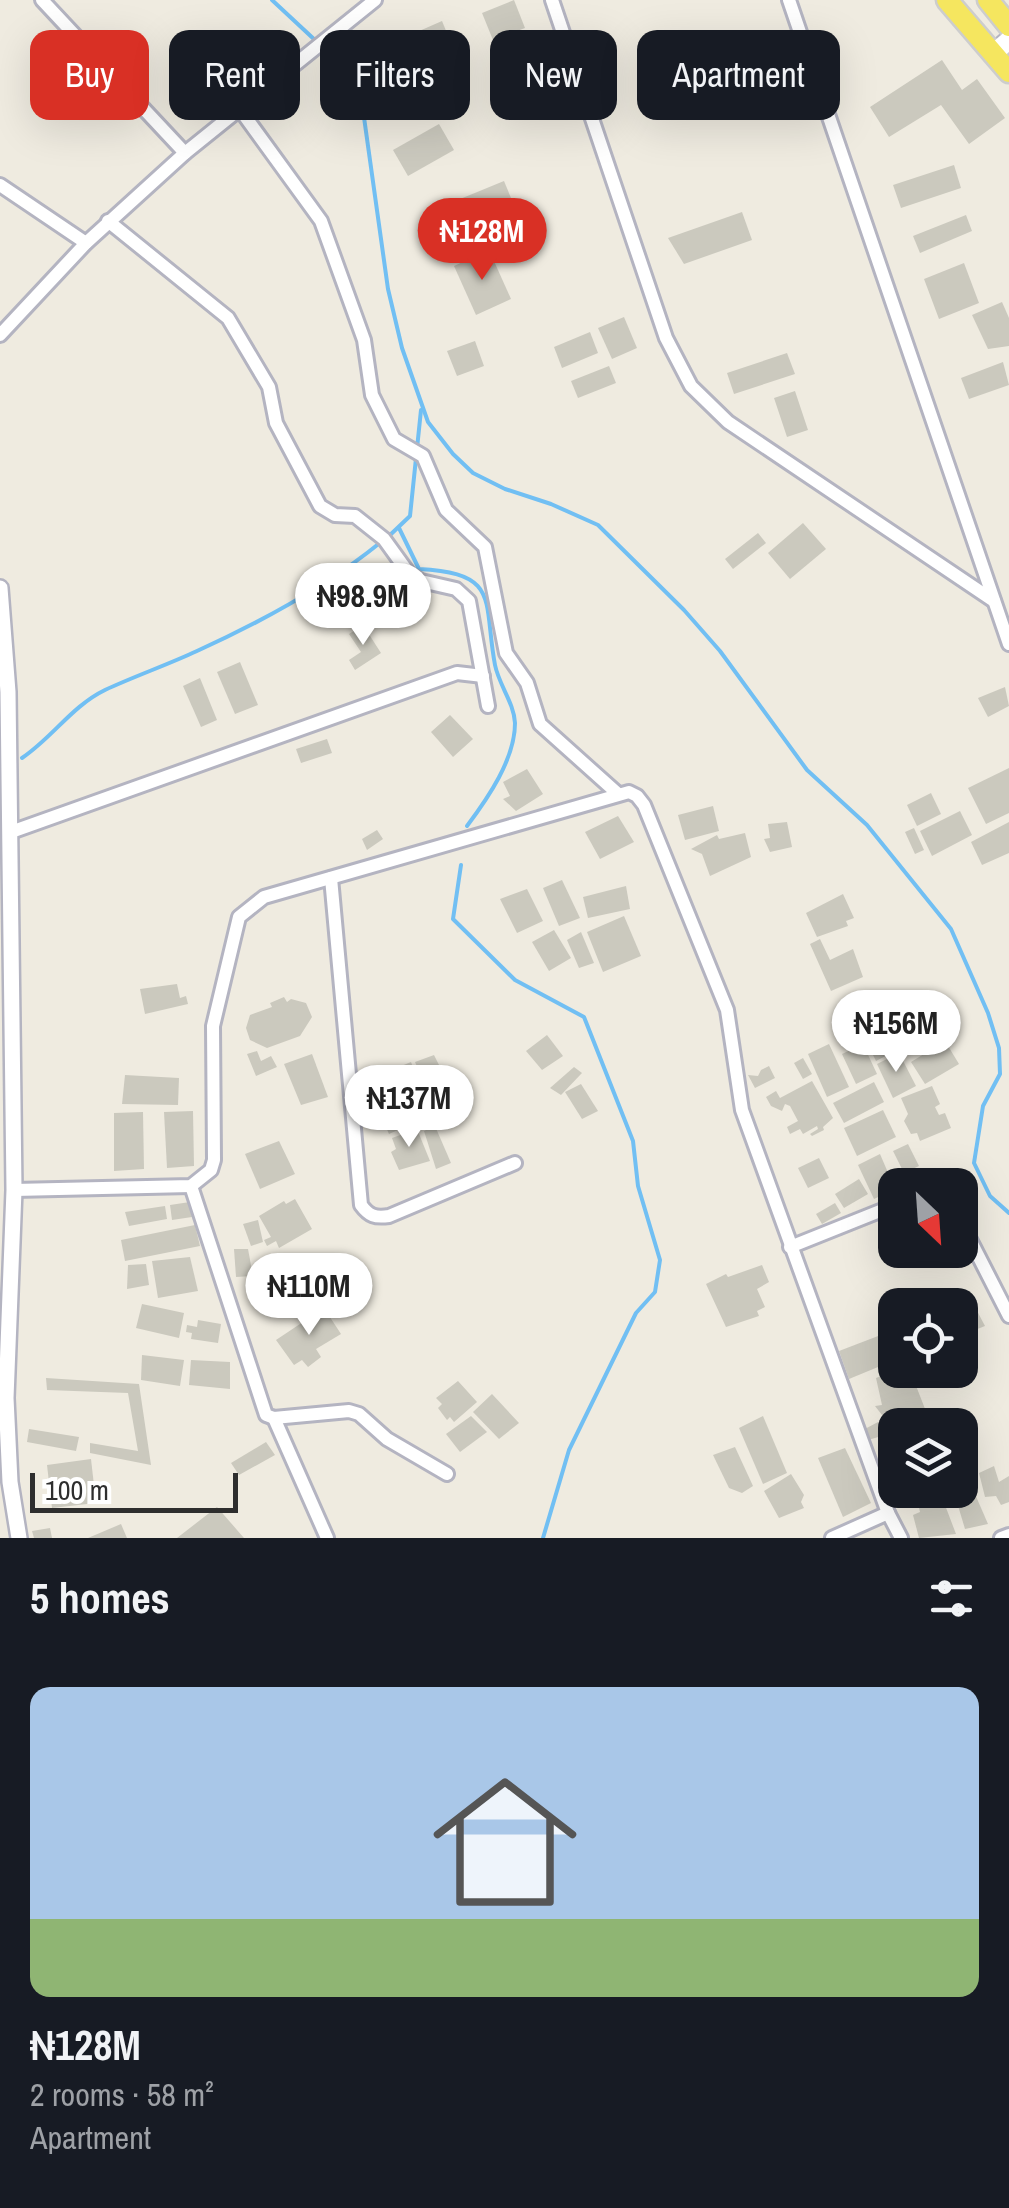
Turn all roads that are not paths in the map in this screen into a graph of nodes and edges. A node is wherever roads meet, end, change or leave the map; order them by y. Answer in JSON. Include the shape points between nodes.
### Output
{"nodes":[{"id":1,"x":42,"y":0,"type":"edge"},
{"id":2,"x":375,"y":0,"type":"edge"},
{"id":3,"x":552,"y":0,"type":"edge"},
{"id":4,"x":789,"y":0,"type":"edge"},
{"id":5,"x":946,"y":0,"type":"edge"},
{"id":6,"x":988,"y":0,"type":"edge"},
{"id":7,"x":1009,"y":26,"type":"edge"},
{"id":8,"x":1001,"y":47,"type":"edge"},
{"id":9,"x":300,"y":59,"type":"edge"},
{"id":10,"x":1009,"y":71,"type":"edge"},
{"id":11,"x":224,"y":120,"type":"edge"},
{"id":12,"x":248,"y":120,"type":"edge"},
{"id":13,"x":184,"y":153,"type":"junction"},
{"id":14,"x":0,"y":186,"type":"edge"},
{"id":15,"x":108,"y":222,"type":"junction"},
{"id":16,"x":86,"y":242,"type":"junction"},
{"id":17,"x":0,"y":335,"type":"edge"},
{"id":18,"x":0,"y":588,"type":"edge"},
{"id":19,"x":994,"y":601,"type":"junction"},
{"id":20,"x":1009,"y":644,"type":"edge"},
{"id":21,"x":483,"y":676,"type":"junction"},
{"id":22,"x":488,"y":706,"type":"dead end"},
{"id":23,"x":617,"y":793,"type":"junction"},
{"id":24,"x":11,"y":832,"type":"junction"},
{"id":25,"x":332,"y":878,"type":"junction"},
{"id":26,"x":515,"y":1163,"type":"dead end"},
{"id":27,"x":191,"y":1186,"type":"junction"},
{"id":28,"x":14,"y":1190,"type":"junction"},
{"id":29,"x":878,"y":1212,"type":"edge"},
{"id":30,"x":790,"y":1247,"type":"junction"},
{"id":31,"x":978,"y":1255,"type":"edge"},
{"id":32,"x":1009,"y":1316,"type":"edge"},
{"id":33,"x":274,"y":1418,"type":"junction"},
{"id":34,"x":447,"y":1474,"type":"dead end"},
{"id":35,"x":888,"y":1513,"type":"junction"},
{"id":36,"x":1009,"y":1535,"type":"edge"},
{"id":37,"x":20,"y":1538,"type":"edge"},
{"id":38,"x":327,"y":1538,"type":"edge"},
{"id":39,"x":832,"y":1538,"type":"edge"},
{"id":40,"x":901,"y":1538,"type":"edge"},
{"id":41,"x":1002,"y":1538,"type":"edge"}],
"edges":[{"from":1,"to":13,"type":"street"},
{"from":2,"to":9,"type":"street"},
{"from":3,"to":19,"type":"street","via":[[666,338],[692,386],[728,422]]},
{"from":4,"to":19,"type":"street"},
{"from":5,"to":8,"type":"main road"},
{"from":6,"to":7,"type":"main road"},
{"from":8,"to":10,"type":"main road"},
{"from":11,"to":13,"type":"street"},
{"from":12,"to":23,"type":"street","via":[[322,221],[364,340],[370,390],[394,439],[423,456],[446,510],[484,547],[506,653],[527,682],[540,724]]},
{"from":13,"to":15,"type":"street"},
{"from":14,"to":16,"type":"street"},
{"from":15,"to":16,"type":"street"},
{"from":15,"to":21,"type":"street","via":[[228,318],[269,387],[276,423],[320,506],[355,516],[410,575],[456,590],[468,601]]},
{"from":16,"to":17,"type":"street"},
{"from":18,"to":24,"type":"street"},
{"from":19,"to":20,"type":"street"},
{"from":21,"to":22,"type":"street"},
{"from":21,"to":24,"type":"street","via":[[457,674]]},
{"from":23,"to":25,"type":"street"},
{"from":23,"to":30,"type":"street","via":[[629,792],[644,805],[728,1010],[742,1110]]},
{"from":24,"to":28,"type":"street"},
{"from":25,"to":26,"type":"street","via":[[361,1205],[377,1218],[389,1216]]},
{"from":25,"to":27,"type":"street","via":[[264,897],[239,917],[213,1026],[214,1160]]},
{"from":27,"to":28,"type":"street"},
{"from":27,"to":33,"type":"street","via":[[262,1407]]},
{"from":28,"to":37,"type":"street","via":[[6,1398]]},
{"from":29,"to":30,"type":"street"},
{"from":30,"to":35,"type":"street"},
{"from":31,"to":32,"type":"street"},
{"from":33,"to":34,"type":"street","via":[[358,1414]]},
{"from":33,"to":38,"type":"street"},
{"from":35,"to":39,"type":"street"},
{"from":35,"to":40,"type":"street"},
{"from":36,"to":41,"type":"street"}]}
